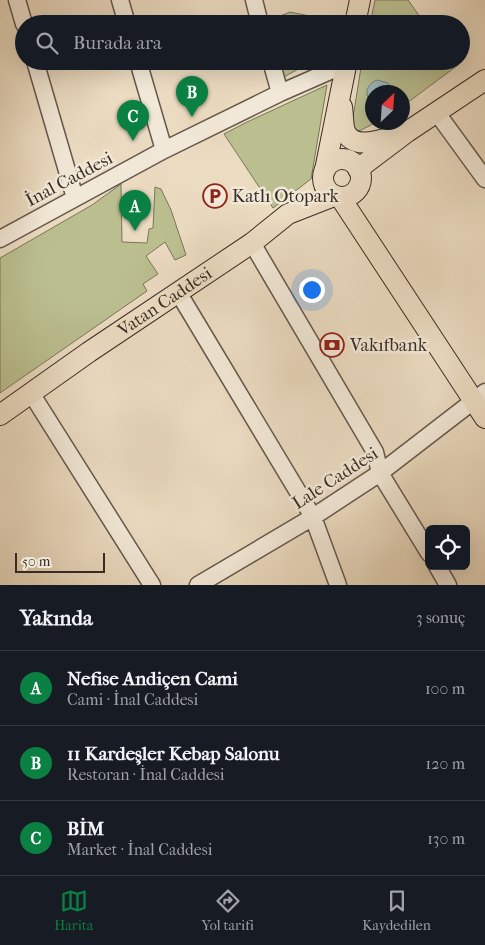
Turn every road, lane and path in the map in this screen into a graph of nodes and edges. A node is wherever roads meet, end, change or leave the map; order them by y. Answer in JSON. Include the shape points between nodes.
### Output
{"nodes":[{"id":1,"x":17,"y":0,"type":"edge"},
{"id":2,"x":120,"y":0,"type":"edge"},
{"id":3,"x":254,"y":0,"type":"edge"},
{"id":4,"x":360,"y":0,"type":"edge"},
{"id":5,"x":21,"y":15,"type":"edge"},
{"id":6,"x":124,"y":15,"type":"edge"},
{"id":7,"x":258,"y":15,"type":"edge"},
{"id":8,"x":357,"y":15,"type":"edge"},
{"id":9,"x":38,"y":70,"type":"edge"},
{"id":10,"x":141,"y":70,"type":"edge"},
{"id":11,"x":274,"y":70,"type":"edge"},
{"id":12,"x":330,"y":70,"type":"edge"},
{"id":13,"x":345,"y":70,"type":"edge"},
{"id":14,"x":485,"y":80,"type":"edge"},
{"id":15,"x":341,"y":90,"type":"junction"},
{"id":16,"x":280,"y":92,"type":"junction"},
{"id":17,"x":437,"y":113,"type":"junction"},
{"id":18,"x":407,"y":132,"type":"junction"},
{"id":19,"x":164,"y":150,"type":"junction"},
{"id":20,"x":358,"y":168,"type":"junction"},
{"id":21,"x":324,"y":174,"type":"junction"},
{"id":22,"x":485,"y":180,"type":"edge"},
{"id":23,"x":337,"y":196,"type":"junction"},
{"id":24,"x":75,"y":198,"type":"junction"},
{"id":25,"x":288,"y":214,"type":"junction"},
{"id":26,"x":2,"y":233,"type":"edge"},
{"id":27,"x":252,"y":243,"type":"junction"},
{"id":28,"x":178,"y":292,"type":"junction"},
{"id":29,"x":31,"y":393,"type":"junction"},
{"id":30,"x":479,"y":396,"type":"edge"},
{"id":31,"x":0,"y":415,"type":"edge"},
{"id":32,"x":485,"y":418,"type":"edge"},
{"id":33,"x":380,"y":473,"type":"junction"},
{"id":34,"x":313,"y":517,"type":"junction"},
{"id":35,"x":425,"y":546,"type":"edge"},
{"id":36,"x":439,"y":570,"type":"edge"},
{"id":37,"x":152,"y":585,"type":"edge"},
{"id":38,"x":198,"y":585,"type":"edge"},
{"id":39,"x":338,"y":585,"type":"edge"},
{"id":40,"x":448,"y":585,"type":"edge"}],
"edges":[{"from":1,"to":5,"type":"street"},
{"from":2,"to":6,"type":"street"},
{"from":3,"to":7,"type":"street"},
{"from":4,"to":8,"type":"main road"},
{"from":9,"to":24,"type":"street"},
{"from":10,"to":19,"type":"street"},
{"from":11,"to":16,"type":"street"},
{"from":12,"to":16,"type":"street","name":"İnal Caddesi"},
{"from":13,"to":15,"type":"main road"},
{"from":14,"to":17,"type":"main road"},
{"from":15,"to":18,"type":"main road","via":[[344,129],[351,139],[371,143]]},
{"from":15,"to":21,"type":"main road"},
{"from":16,"to":19,"type":"street","name":"İnal Caddesi"},
{"from":17,"to":18,"type":"main road"},
{"from":17,"to":22,"type":"street"},
{"from":18,"to":20,"type":"main road"},
{"from":19,"to":24,"type":"street","name":"İnal Caddesi"},
{"from":20,"to":21,"type":"main road","via":[[349,161],[338,160],[332,162]]},
{"from":20,"to":23,"type":"main road","via":[[360,180],[356,191]]},
{"from":21,"to":23,"type":"main road","via":[[326,189]]},
{"from":21,"to":25,"type":"main road"},
{"from":23,"to":25,"type":"main road","name":"Vatan Caddesi"},
{"from":23,"to":30,"type":"main road"},
{"from":24,"to":26,"type":"street","name":"İnal Caddesi"},
{"from":25,"to":27,"type":"main road","name":"Vatan Caddesi"},
{"from":27,"to":28,"type":"main road","name":"Vatan Caddesi"},
{"from":27,"to":33,"type":"street","via":[[375,452]]},
{"from":28,"to":29,"type":"main road","name":"Vatan Caddesi"},
{"from":28,"to":34,"type":"street"},
{"from":29,"to":31,"type":"main road","name":"Vatan Caddesi"},
{"from":29,"to":37,"type":"street"},
{"from":30,"to":32,"type":"main road"},
{"from":30,"to":33,"type":"street","name":"Lale Caddesi"},
{"from":33,"to":34,"type":"street","name":"Lale Caddesi"},
{"from":33,"to":35,"type":"street"},
{"from":34,"to":38,"type":"street","name":"Lale Caddesi"},
{"from":34,"to":39,"type":"street"},
{"from":36,"to":40,"type":"street"}]}
